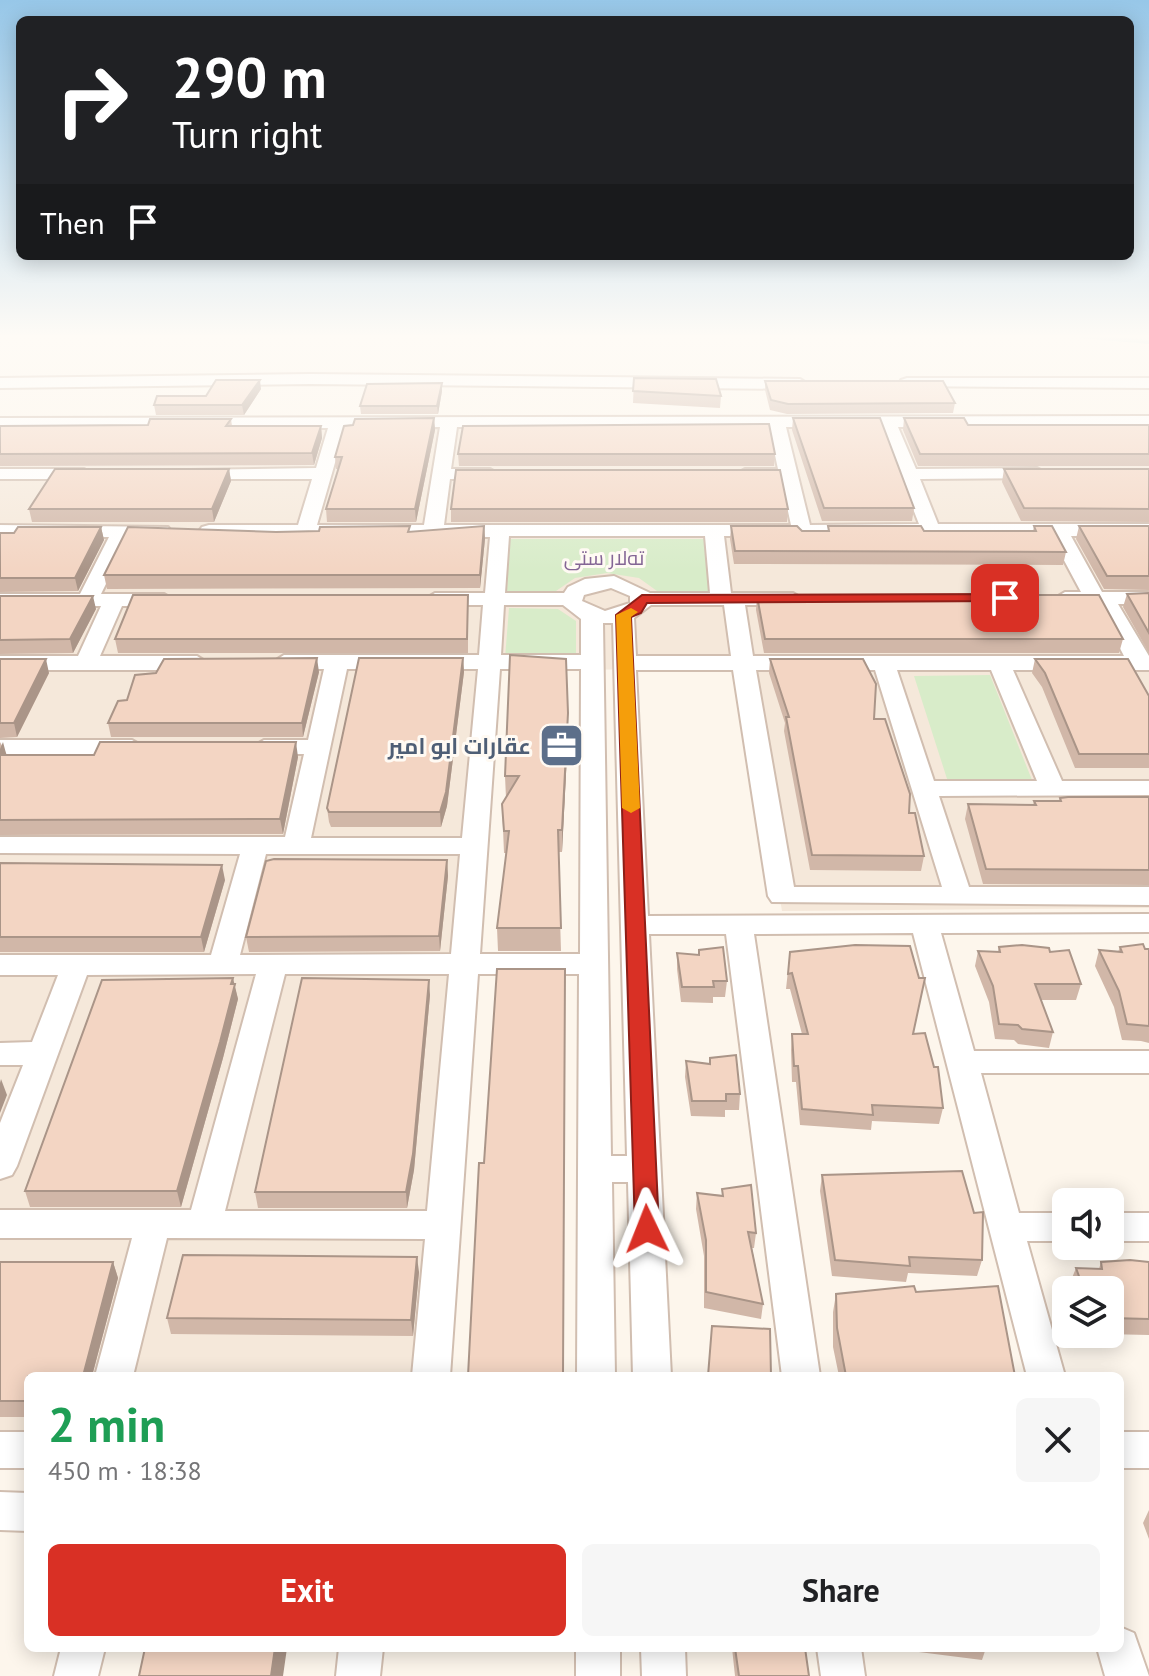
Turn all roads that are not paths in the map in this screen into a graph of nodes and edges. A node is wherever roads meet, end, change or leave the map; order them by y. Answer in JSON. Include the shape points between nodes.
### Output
{"nodes":[{"id":1,"x":145,"y":413,"type":"edge"},
{"id":2,"x":302,"y":413,"type":"edge"},
{"id":3,"x":529,"y":413,"type":"edge"},
{"id":4,"x":701,"y":413,"type":"edge"},
{"id":5,"x":919,"y":413,"type":"edge"},
{"id":6,"x":1071,"y":413,"type":"edge"},
{"id":7,"x":1149,"y":421,"type":"edge"},
{"id":8,"x":776,"y":422,"type":"junction"},
{"id":9,"x":888,"y":422,"type":"junction"},
{"id":10,"x":338,"y":423,"type":"junction"},
{"id":11,"x":449,"y":423,"type":"junction"},
{"id":12,"x":3,"y":427,"type":"edge"},
{"id":13,"x":323,"y":473,"type":"junction"},
{"id":14,"x":1059,"y":473,"type":"edge"},
{"id":15,"x":0,"y":474,"type":"edge"},
{"id":16,"x":108,"y":474,"type":"edge"},
{"id":17,"x":169,"y":474,"type":"edge"},
{"id":18,"x":441,"y":474,"type":"junction"},
{"id":19,"x":505,"y":474,"type":"edge"},
{"id":20,"x":725,"y":474,"type":"edge"},
{"id":21,"x":788,"y":474,"type":"junction"},
{"id":22,"x":909,"y":474,"type":"junction"},
{"id":23,"x":714,"y":530,"type":"junction"},
{"id":24,"x":802,"y":530,"type":"junction"},
{"id":25,"x":931,"y":530,"type":"junction"},
{"id":26,"x":1058,"y":530,"type":"junction"},
{"id":27,"x":1149,"y":530,"type":"edge"},
{"id":28,"x":0,"y":531,"type":"edge"},
{"id":29,"x":122,"y":531,"type":"junction"},
{"id":30,"x":306,"y":531,"type":"junction"},
{"id":31,"x":433,"y":531,"type":"junction"},
{"id":32,"x":500,"y":531,"type":"junction"},
{"id":33,"x":1048,"y":598,"type":"edge"},
{"id":34,"x":1100,"y":598,"type":"junction"},
{"id":35,"x":1149,"y":598,"type":"edge"},
{"id":36,"x":415,"y":599,"type":"edge"},
{"id":37,"x":494,"y":599,"type":"junction"},
{"id":38,"x":727,"y":599,"type":"junction"},
{"id":39,"x":812,"y":599,"type":"edge"},
{"id":40,"x":0,"y":600,"type":"edge"},
{"id":41,"x":87,"y":600,"type":"junction"},
{"id":42,"x":114,"y":600,"type":"junction"},
{"id":43,"x":193,"y":600,"type":"edge"},
{"id":44,"x":582,"y":607,"type":"junction"},
{"id":45,"x":633,"y":607,"type":"junction"},
{"id":46,"x":227,"y":662,"type":"edge"},
{"id":47,"x":258,"y":662,"type":"edge"},
{"id":48,"x":337,"y":662,"type":"junction"},
{"id":49,"x":489,"y":662,"type":"junction"},
{"id":50,"x":593,"y":662,"type":"junction"},
{"id":51,"x":0,"y":663,"type":"edge"},
{"id":52,"x":86,"y":663,"type":"junction"},
{"id":53,"x":625,"y":663,"type":"junction"},
{"id":54,"x":744,"y":663,"type":"junction"},
{"id":55,"x":884,"y":663,"type":"junction"},
{"id":56,"x":999,"y":663,"type":"junction"},
{"id":57,"x":1146,"y":664,"type":"edge"},
{"id":58,"x":0,"y":747,"type":"edge"},
{"id":59,"x":159,"y":747,"type":"edge"},
{"id":60,"x":239,"y":747,"type":"edge"},
{"id":61,"x":318,"y":747,"type":"junction"},
{"id":62,"x":1149,"y":788,"type":"edge"},
{"id":63,"x":924,"y":789,"type":"junction"},
{"id":64,"x":1053,"y":789,"type":"junction"},
{"id":65,"x":0,"y":845,"type":"edge"},
{"id":66,"x":255,"y":845,"type":"junction"},
{"id":67,"x":296,"y":845,"type":"junction"},
{"id":68,"x":475,"y":846,"type":"junction"},
{"id":69,"x":958,"y":896,"type":"junction"},
{"id":70,"x":1149,"y":896,"type":"edge"},
{"id":71,"x":1149,"y":923,"type":"edge"},
{"id":72,"x":925,"y":924,"type":"junction"},
{"id":73,"x":635,"y":925,"type":"junction"},
{"id":74,"x":739,"y":925,"type":"junction"},
{"id":75,"x":465,"y":964,"type":"junction"},
{"id":76,"x":595,"y":964,"type":"junction"},
{"id":77,"x":0,"y":965,"type":"edge"},
{"id":78,"x":76,"y":965,"type":"junction"},
{"id":79,"x":223,"y":965,"type":"junction"},
{"id":80,"x":273,"y":965,"type":"junction"},
{"id":81,"x":42,"y":1053,"type":"junction"},
{"id":82,"x":0,"y":1054,"type":"edge"},
{"id":83,"x":962,"y":1062,"type":"junction"},
{"id":84,"x":1149,"y":1062,"type":"edge"},
{"id":85,"x":0,"y":1166,"type":"edge"},
{"id":86,"x":597,"y":1168,"type":"junction"},
{"id":87,"x":645,"y":1170,"type":"junction"},
{"id":88,"x":0,"y":1224,"type":"edge"},
{"id":89,"x":153,"y":1224,"type":"junction"},
{"id":90,"x":204,"y":1224,"type":"junction"},
{"id":91,"x":445,"y":1225,"type":"junction"},
{"id":92,"x":1006,"y":1227,"type":"junction"},
{"id":93,"x":1052,"y":1227,"type":"edge"},
{"id":94,"x":1124,"y":1227,"type":"edge"},
{"id":95,"x":1149,"y":1227,"type":"edge"},
{"id":96,"x":115,"y":1372,"type":"edge"},
{"id":97,"x":431,"y":1372,"type":"edge"},
{"id":98,"x":596,"y":1372,"type":"edge"},
{"id":99,"x":652,"y":1372,"type":"edge"},
{"id":100,"x":800,"y":1372,"type":"edge"},
{"id":101,"x":1045,"y":1372,"type":"edge"},
{"id":102,"x":0,"y":1450,"type":"edge"},
{"id":103,"x":24,"y":1450,"type":"edge"},
{"id":104,"x":1124,"y":1450,"type":"edge"},
{"id":105,"x":1149,"y":1450,"type":"edge"},
{"id":106,"x":0,"y":1511,"type":"edge"},
{"id":107,"x":24,"y":1512,"type":"edge"},
{"id":108,"x":82,"y":1652,"type":"edge"},
{"id":109,"x":361,"y":1652,"type":"edge"},
{"id":110,"x":598,"y":1652,"type":"edge"},
{"id":111,"x":663,"y":1652,"type":"edge"},
{"id":112,"x":840,"y":1652,"type":"edge"},
{"id":113,"x":1120,"y":1652,"type":"edge"},
{"id":114,"x":76,"y":1676,"type":"edge"},
{"id":115,"x":358,"y":1676,"type":"edge"},
{"id":116,"x":598,"y":1676,"type":"edge"},
{"id":117,"x":664,"y":1676,"type":"edge"},
{"id":118,"x":843,"y":1676,"type":"edge"},
{"id":119,"x":1127,"y":1676,"type":"edge"}],
"edges":[{"from":1,"to":12,"type":"street"},
{"from":2,"to":10,"type":"street"},
{"from":3,"to":11,"type":"street"},
{"from":4,"to":8,"type":"street"},
{"from":5,"to":9,"type":"street"},
{"from":6,"to":7,"type":"street"},
{"from":8,"to":9,"type":"street"},
{"from":8,"to":21,"type":"street"},
{"from":9,"to":22,"type":"street"},
{"from":10,"to":11,"type":"street"},
{"from":10,"to":13,"type":"street"},
{"from":11,"to":18,"type":"street"},
{"from":13,"to":17,"type":"street"},
{"from":13,"to":30,"type":"street"},
{"from":14,"to":22,"type":"street"},
{"from":15,"to":16,"type":"street"},
{"from":18,"to":19,"type":"street"},
{"from":18,"to":31,"type":"street"},
{"from":20,"to":21,"type":"street"},
{"from":21,"to":24,"type":"street"},
{"from":22,"to":25,"type":"street"},
{"from":23,"to":24,"type":"street"},
{"from":23,"to":32,"type":"street"},
{"from":23,"to":38,"type":"street"},
{"from":24,"to":25,"type":"street"},
{"from":25,"to":26,"type":"street"},
{"from":26,"to":27,"type":"street"},
{"from":26,"to":34,"type":"street"},
{"from":28,"to":29,"type":"street"},
{"from":29,"to":30,"type":"street"},
{"from":29,"to":41,"type":"street"},
{"from":30,"to":31,"type":"street"},
{"from":31,"to":32,"type":"street"},
{"from":32,"to":37,"type":"street"},
{"from":33,"to":34,"type":"street"},
{"from":34,"to":35,"type":"street"},
{"from":34,"to":57,"type":"street"},
{"from":36,"to":37,"type":"street"},
{"from":37,"to":44,"type":"street"},
{"from":37,"to":49,"type":"street"},
{"from":38,"to":39,"type":"street"},
{"from":38,"to":45,"type":"street"},
{"from":38,"to":54,"type":"street"},
{"from":40,"to":41,"type":"street"},
{"from":41,"to":42,"type":"street"},
{"from":42,"to":43,"type":"street"},
{"from":42,"to":52,"type":"street"},
{"from":44,"to":45,"type":"street"},
{"from":44,"to":45,"type":"street","via":[[582,587],[602,582],[634,588]]},
{"from":44,"to":50,"type":"street"},
{"from":45,"to":53,"type":"street"},
{"from":46,"to":52,"type":"street"},
{"from":47,"to":48,"type":"street"},
{"from":48,"to":49,"type":"street"},
{"from":48,"to":61,"type":"street"},
{"from":49,"to":50,"type":"street"},
{"from":49,"to":68,"type":"street"},
{"from":50,"to":76,"type":"street"},
{"from":51,"to":52,"type":"street"},
{"from":53,"to":54,"type":"street"},
{"from":53,"to":73,"type":"street"},
{"from":54,"to":55,"type":"street"},
{"from":54,"to":69,"type":"street","via":[[782,896]]},
{"from":55,"to":56,"type":"street"},
{"from":55,"to":63,"type":"street"},
{"from":56,"to":57,"type":"street"},
{"from":56,"to":64,"type":"street"},
{"from":58,"to":59,"type":"street"},
{"from":60,"to":61,"type":"street"},
{"from":61,"to":67,"type":"street"},
{"from":62,"to":64,"type":"street"},
{"from":63,"to":64,"type":"street"},
{"from":63,"to":69,"type":"street"},
{"from":65,"to":66,"type":"street"},
{"from":66,"to":67,"type":"street"},
{"from":66,"to":79,"type":"street"},
{"from":67,"to":68,"type":"street"},
{"from":68,"to":75,"type":"street"},
{"from":69,"to":70,"type":"street"},
{"from":71,"to":72,"type":"street"},
{"from":72,"to":74,"type":"street"},
{"from":72,"to":83,"type":"street"},
{"from":73,"to":74,"type":"street"},
{"from":73,"to":87,"type":"street"},
{"from":74,"to":100,"type":"street"},
{"from":75,"to":76,"type":"street"},
{"from":75,"to":80,"type":"street"},
{"from":75,"to":91,"type":"street"},
{"from":76,"to":86,"type":"street"},
{"from":77,"to":78,"type":"street"},
{"from":78,"to":79,"type":"street"},
{"from":78,"to":81,"type":"street"},
{"from":79,"to":80,"type":"street"},
{"from":80,"to":90,"type":"street"},
{"from":81,"to":82,"type":"street"},
{"from":81,"to":85,"type":"street"},
{"from":83,"to":84,"type":"street"},
{"from":83,"to":92,"type":"street"},
{"from":86,"to":87,"type":"street"},
{"from":86,"to":98,"type":"street"},
{"from":87,"to":99,"type":"street"},
{"from":88,"to":89,"type":"street"},
{"from":89,"to":90,"type":"street"},
{"from":89,"to":96,"type":"street"},
{"from":90,"to":91,"type":"street"},
{"from":91,"to":97,"type":"street"},
{"from":92,"to":93,"type":"street"},
{"from":92,"to":101,"type":"street"},
{"from":94,"to":95,"type":"street"},
{"from":102,"to":103,"type":"street"},
{"from":104,"to":105,"type":"street"},
{"from":106,"to":107,"type":"street"},
{"from":108,"to":114,"type":"street"},
{"from":109,"to":115,"type":"street"},
{"from":110,"to":116,"type":"street"},
{"from":111,"to":117,"type":"street"},
{"from":112,"to":118,"type":"street"},
{"from":113,"to":119,"type":"street"}]}
